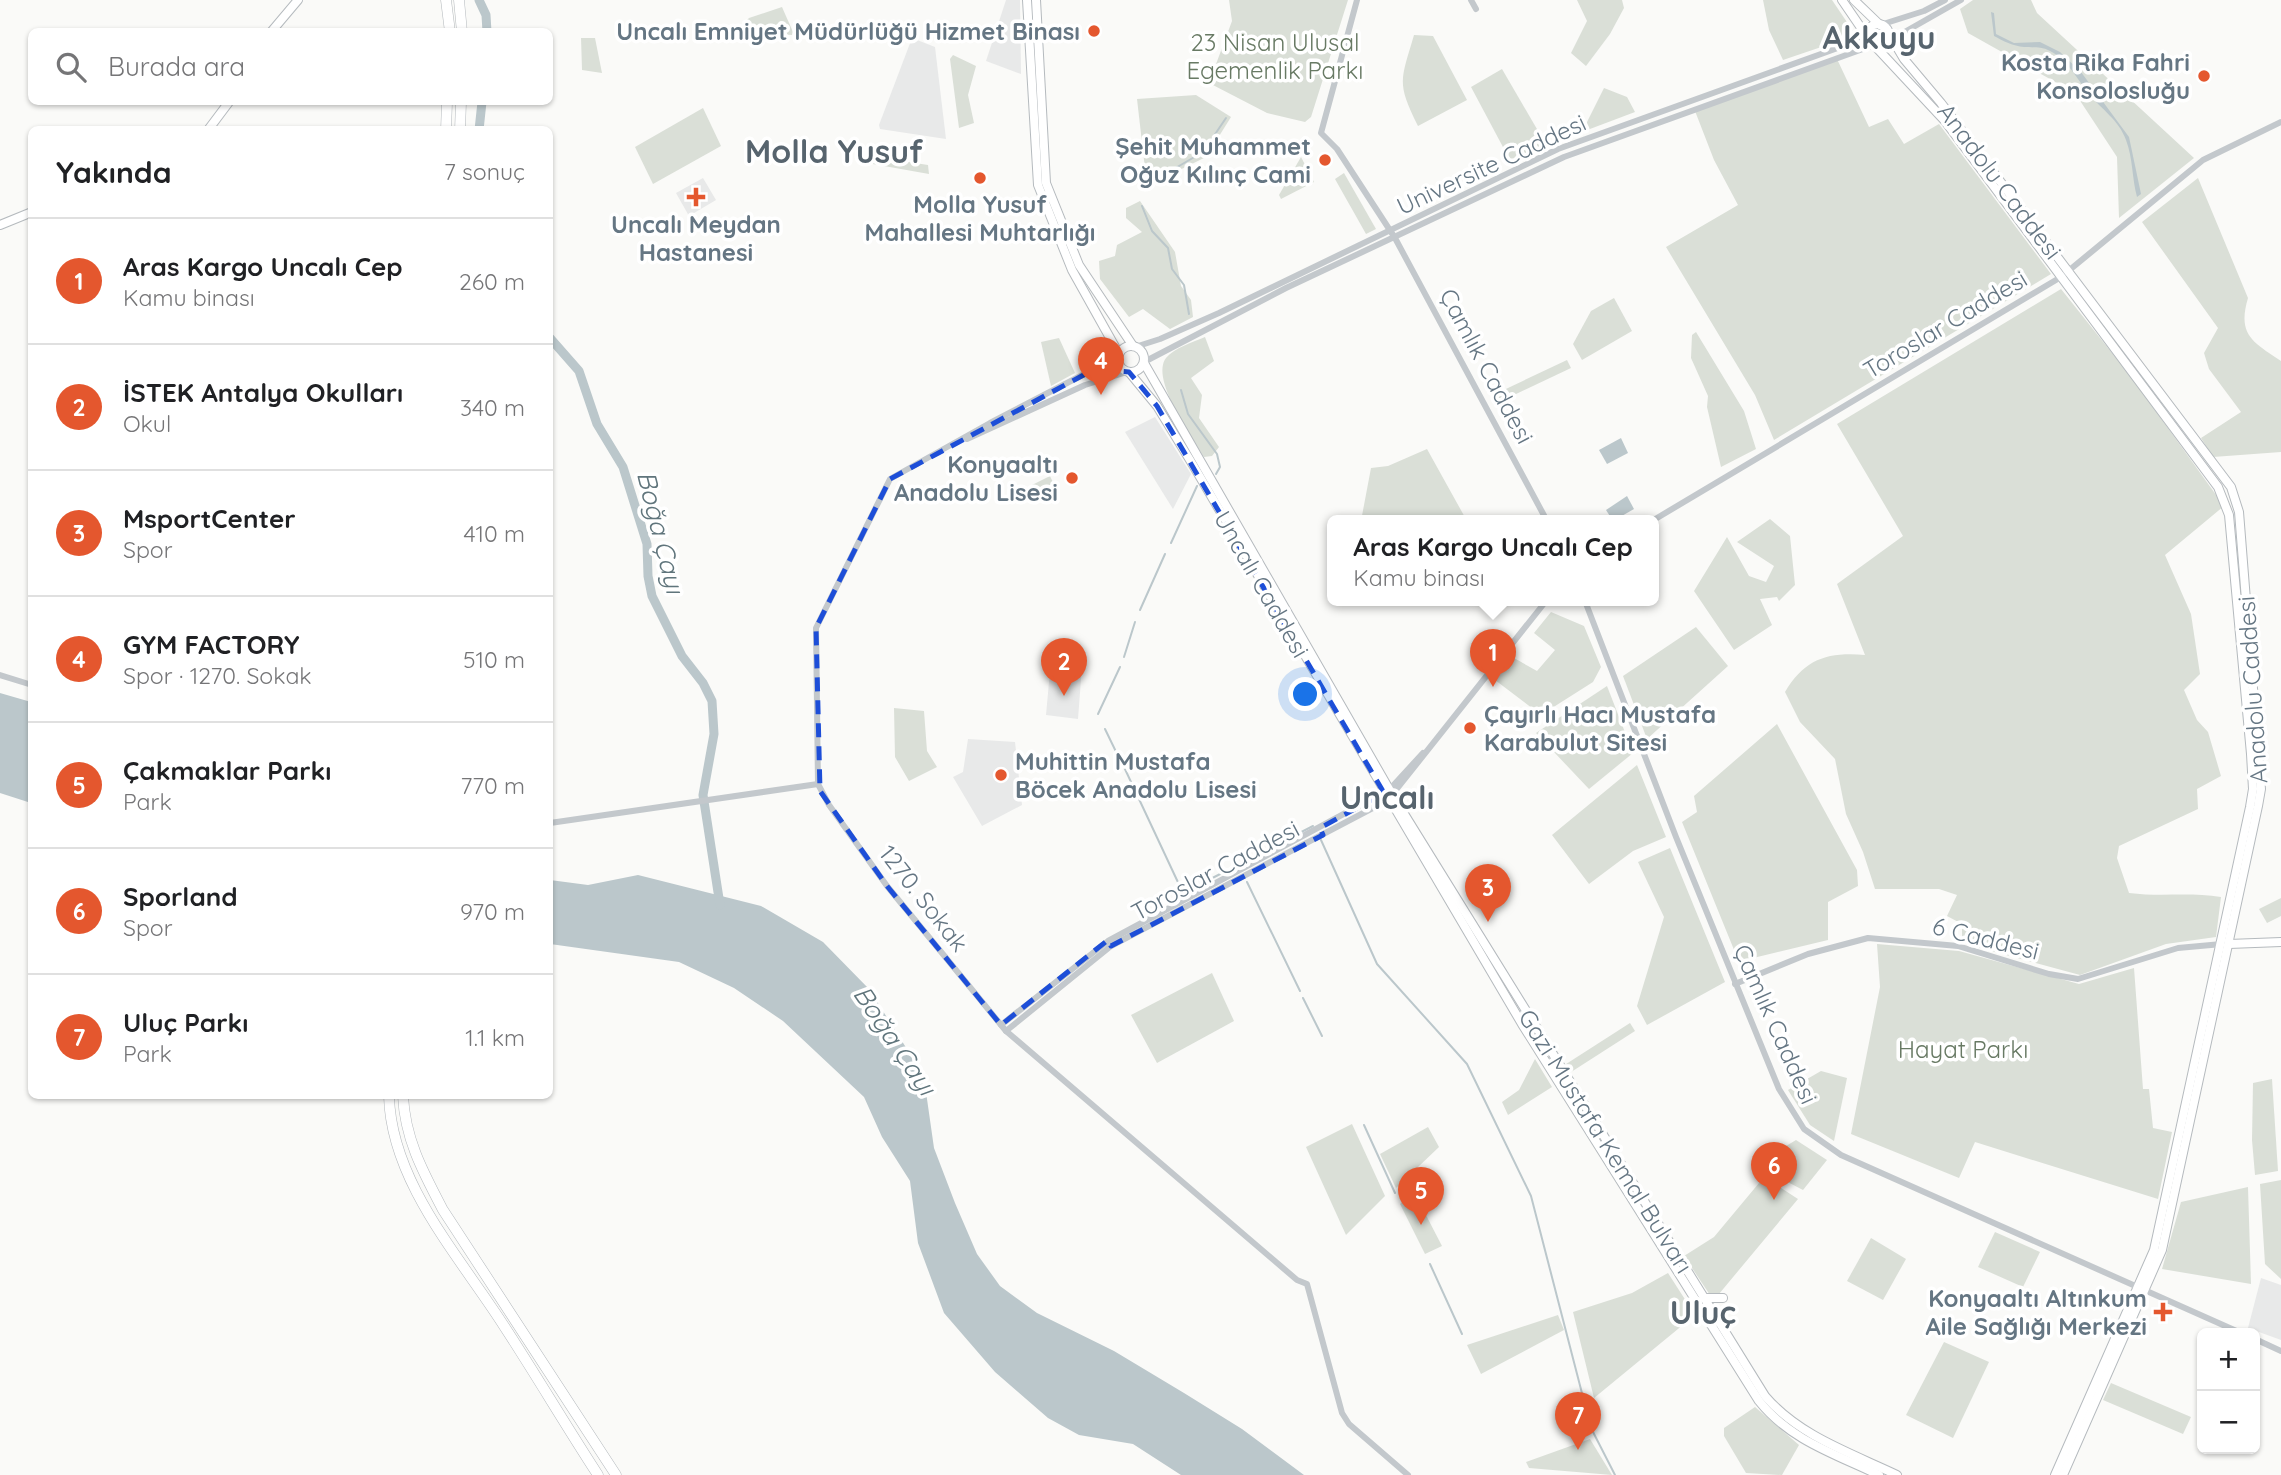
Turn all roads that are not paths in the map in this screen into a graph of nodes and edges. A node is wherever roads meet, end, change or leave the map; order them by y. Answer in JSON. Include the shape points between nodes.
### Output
{"nodes":[{"id":1,"x":298,"y":0,"type":"edge"},
{"id":2,"x":446,"y":0,"type":"edge"},
{"id":3,"x":459,"y":0,"type":"edge"},
{"id":4,"x":1027,"y":0,"type":"edge"},
{"id":5,"x":1036,"y":0,"type":"edge"},
{"id":6,"x":1357,"y":0,"type":"edge"},
{"id":7,"x":1471,"y":0,"type":"edge"},
{"id":8,"x":1842,"y":0,"type":"edge"},
{"id":9,"x":1854,"y":0,"type":"edge"},
{"id":10,"x":1945,"y":0,"type":"edge"},
{"id":11,"x":1961,"y":0,"type":"edge"},
{"id":12,"x":1476,"y":9,"type":"dead end"},
{"id":13,"x":1881,"y":25,"type":"junction"},
{"id":14,"x":274,"y":28,"type":"edge"},
{"id":15,"x":450,"y":28,"type":"edge"},
{"id":16,"x":461,"y":28,"type":"edge"},
{"id":17,"x":1867,"y":34,"type":"junction"},
{"id":18,"x":1889,"y":37,"type":"junction"},
{"id":19,"x":1874,"y":45,"type":"junction"},
{"id":20,"x":227,"y":105,"type":"edge"},
{"id":21,"x":447,"y":105,"type":"edge"},
{"id":22,"x":461,"y":105,"type":"edge"},
{"id":23,"x":2281,"y":122,"type":"edge"},
{"id":24,"x":211,"y":126,"type":"edge"},
{"id":25,"x":446,"y":126,"type":"edge"},
{"id":26,"x":460,"y":126,"type":"edge"},
{"id":27,"x":28,"y":214,"type":"edge"},
{"id":28,"x":0,"y":225,"type":"edge"},
{"id":29,"x":1390,"y":232,"type":"junction"},
{"id":30,"x":1395,"y":238,"type":"junction"},
{"id":31,"x":2064,"y":274,"type":"junction"},
{"id":32,"x":1134,"y":346,"type":"junction"},
{"id":33,"x":1119,"y":355,"type":"junction"},
{"id":34,"x":1144,"y":363,"type":"junction"},
{"id":35,"x":1128,"y":372,"type":"junction"},
{"id":36,"x":952,"y":444,"type":"junction"},
{"id":37,"x":1544,"y":515,"type":"edge"},
{"id":38,"x":1659,"y":517,"type":"edge"},
{"id":39,"x":1542,"y":606,"type":"edge"},
{"id":40,"x":1587,"y":606,"type":"edge"},
{"id":41,"x":0,"y":675,"type":"edge"},
{"id":42,"x":28,"y":684,"type":"edge"},
{"id":43,"x":818,"y":784,"type":"junction"},
{"id":44,"x":1389,"y":795,"type":"junction"},
{"id":45,"x":553,"y":823,"type":"edge"},
{"id":46,"x":2281,"y":942,"type":"edge"},
{"id":47,"x":1110,"y":944,"type":"junction"},
{"id":48,"x":2225,"y":944,"type":"junction"},
{"id":49,"x":1735,"y":984,"type":"junction"},
{"id":50,"x":1001,"y":1025,"type":"junction"},
{"id":51,"x":1006,"y":1031,"type":"junction"},
{"id":52,"x":389,"y":1099,"type":"edge"},
{"id":53,"x":403,"y":1099,"type":"edge"},
{"id":54,"x":2141,"y":1288,"type":"junction"},
{"id":55,"x":1704,"y":1298,"type":"junction"},
{"id":56,"x":1723,"y":1298,"type":"dead end"},
{"id":57,"x":2230,"y":1328,"type":"edge"},
{"id":58,"x":2260,"y":1342,"type":"edge"},
{"id":59,"x":2281,"y":1352,"type":"edge"},
{"id":60,"x":598,"y":1475,"type":"edge"},
{"id":61,"x":616,"y":1475,"type":"edge"},
{"id":62,"x":1408,"y":1475,"type":"edge"},
{"id":63,"x":1879,"y":1475,"type":"edge"},
{"id":64,"x":1897,"y":1475,"type":"edge"},
{"id":65,"x":2055,"y":1475,"type":"edge"},
{"id":66,"x":2063,"y":1475,"type":"edge"}],
"edges":[{"from":1,"to":14,"type":"main road"},
{"from":2,"to":15,"type":"highway"},
{"from":3,"to":16,"type":"highway"},
{"from":4,"to":33,"type":"main road","via":[[1038,185],[1072,270]]},
{"from":5,"to":32,"type":"main road","via":[[1046,183],[1079,265]]},
{"from":6,"to":29,"type":"street","name":"Çamlık Caddesi","via":[[1321,133],[1337,149]]},
{"from":7,"to":12,"type":"street"},
{"from":8,"to":17,"type":"main road"},
{"from":9,"to":13,"type":"main road"},
{"from":10,"to":13,"type":"street"},
{"from":11,"to":18,"type":"street"},
{"from":13,"to":17,"type":"main road"},
{"from":13,"to":18,"type":"main road","name":"Anadolu Caddesi"},
{"from":17,"to":19,"type":"main road","name":"Anadolu Caddesi"},
{"from":17,"to":29,"type":"street","name":"Universite Caddesi","via":[[1558,149]]},
{"from":18,"to":19,"type":"main road"},
{"from":18,"to":31,"type":"main road","name":"Anadolu Caddesi"},
{"from":19,"to":30,"type":"street","name":"Universite Caddesi","via":[[1564,158]]},
{"from":19,"to":31,"type":"main road","name":"Anadolu Caddesi","via":[[1932,105]]},
{"from":20,"to":24,"type":"main road"},
{"from":21,"to":25,"type":"highway"},
{"from":22,"to":26,"type":"highway"},
{"from":23,"to":31,"type":"street","name":"Toroslar Caddesi","via":[[2203,160]]},
{"from":27,"to":28,"type":"main road"},
{"from":29,"to":30,"type":"street","name":"Çamlık Caddesi"},
{"from":29,"to":32,"type":"street","name":"Universite Caddesi","via":[[1219,313]]},
{"from":30,"to":34,"type":"street","name":"Universite Caddesi","via":[[1210,326]]},
{"from":30,"to":37,"type":"street","name":"Çamlık Caddesi"},
{"from":31,"to":38,"type":"street","name":"Toroslar Caddesi"},
{"from":31,"to":48,"type":"main road","name":"Anadolu Caddesi","via":[[2231,487],[2236,500],[2261,789]]},
{"from":32,"to":33,"type":"main road"},
{"from":32,"to":34,"type":"main road","via":[[1143,354]]},
{"from":33,"to":35,"type":"main road","via":[[1121,367]]},
{"from":33,"to":36,"type":"street","name":"1270. Sokak"},
{"from":34,"to":35,"type":"main road","via":[[1136,372]]},
{"from":34,"to":44,"type":"main road","name":"Uncalı Caddesi"},
{"from":35,"to":36,"type":"street","name":"1270. Sokak","via":[[1085,385]]},
{"from":35,"to":44,"type":"main road","name":"Uncalı Caddesi","via":[[1157,406]]},
{"from":36,"to":43,"type":"street","name":"1270. Sokak","via":[[890,479],[816,628]]},
{"from":39,"to":44,"type":"street","name":"Toroslar Caddesi"},
{"from":40,"to":49,"type":"street","name":"Çamlık Caddesi"},
{"from":41,"to":42,"type":"street"},
{"from":43,"to":45,"type":"street"},
{"from":43,"to":50,"type":"street","name":"1270. Sokak","via":[[887,886]]},
{"from":44,"to":47,"type":"street","name":"Toroslar Caddesi"},
{"from":44,"to":55,"type":"main road","name":"Gazi Mustafa Kemal Bulvarı"},
{"from":44,"to":63,"type":"main road","name":"Gazi Mustafa Kemal Bulvarı","via":[[1522,1024],[1759,1401],[1807,1442]]},
{"from":46,"to":48,"type":"main road"},
{"from":47,"to":50,"type":"street","name":"Toroslar Caddesi"},
{"from":47,"to":51,"type":"street","name":"Toroslar Caddesi"},
{"from":48,"to":49,"type":"street","name":"6 Caddesi","via":[[2178,948],[2078,979],[1958,946],[1868,938],[1808,954]]},
{"from":48,"to":54,"type":"main road","name":"Anadolu Caddesi","via":[[2165,1237]]},
{"from":49,"to":54,"type":"street","name":"Çamlık Caddesi","via":[[1779,1089],[1804,1129],[1840,1154]]},
{"from":50,"to":51,"type":"street","name":"1270. Sokak"},
{"from":51,"to":62,"type":"street","name":"1270. Sokak","via":[[1143,1151],[1307,1284],[1342,1413]]},
{"from":52,"to":60,"type":"highway","via":[[394,1133],[407,1171]]},
{"from":53,"to":61,"type":"highway","via":[[406,1131],[443,1210]]},
{"from":54,"to":57,"type":"street","name":"Çamlık Caddesi"},
{"from":54,"to":65,"type":"main road","name":"Anadolu Caddesi"},
{"from":54,"to":66,"type":"main road","name":"Anadolu Caddesi"},
{"from":55,"to":56,"type":"main road"},
{"from":55,"to":64,"type":"main road","name":"Gazi Mustafa Kemal Bulvarı","via":[[1779,1411],[1826,1443]]},
{"from":58,"to":59,"type":"street"}]}
